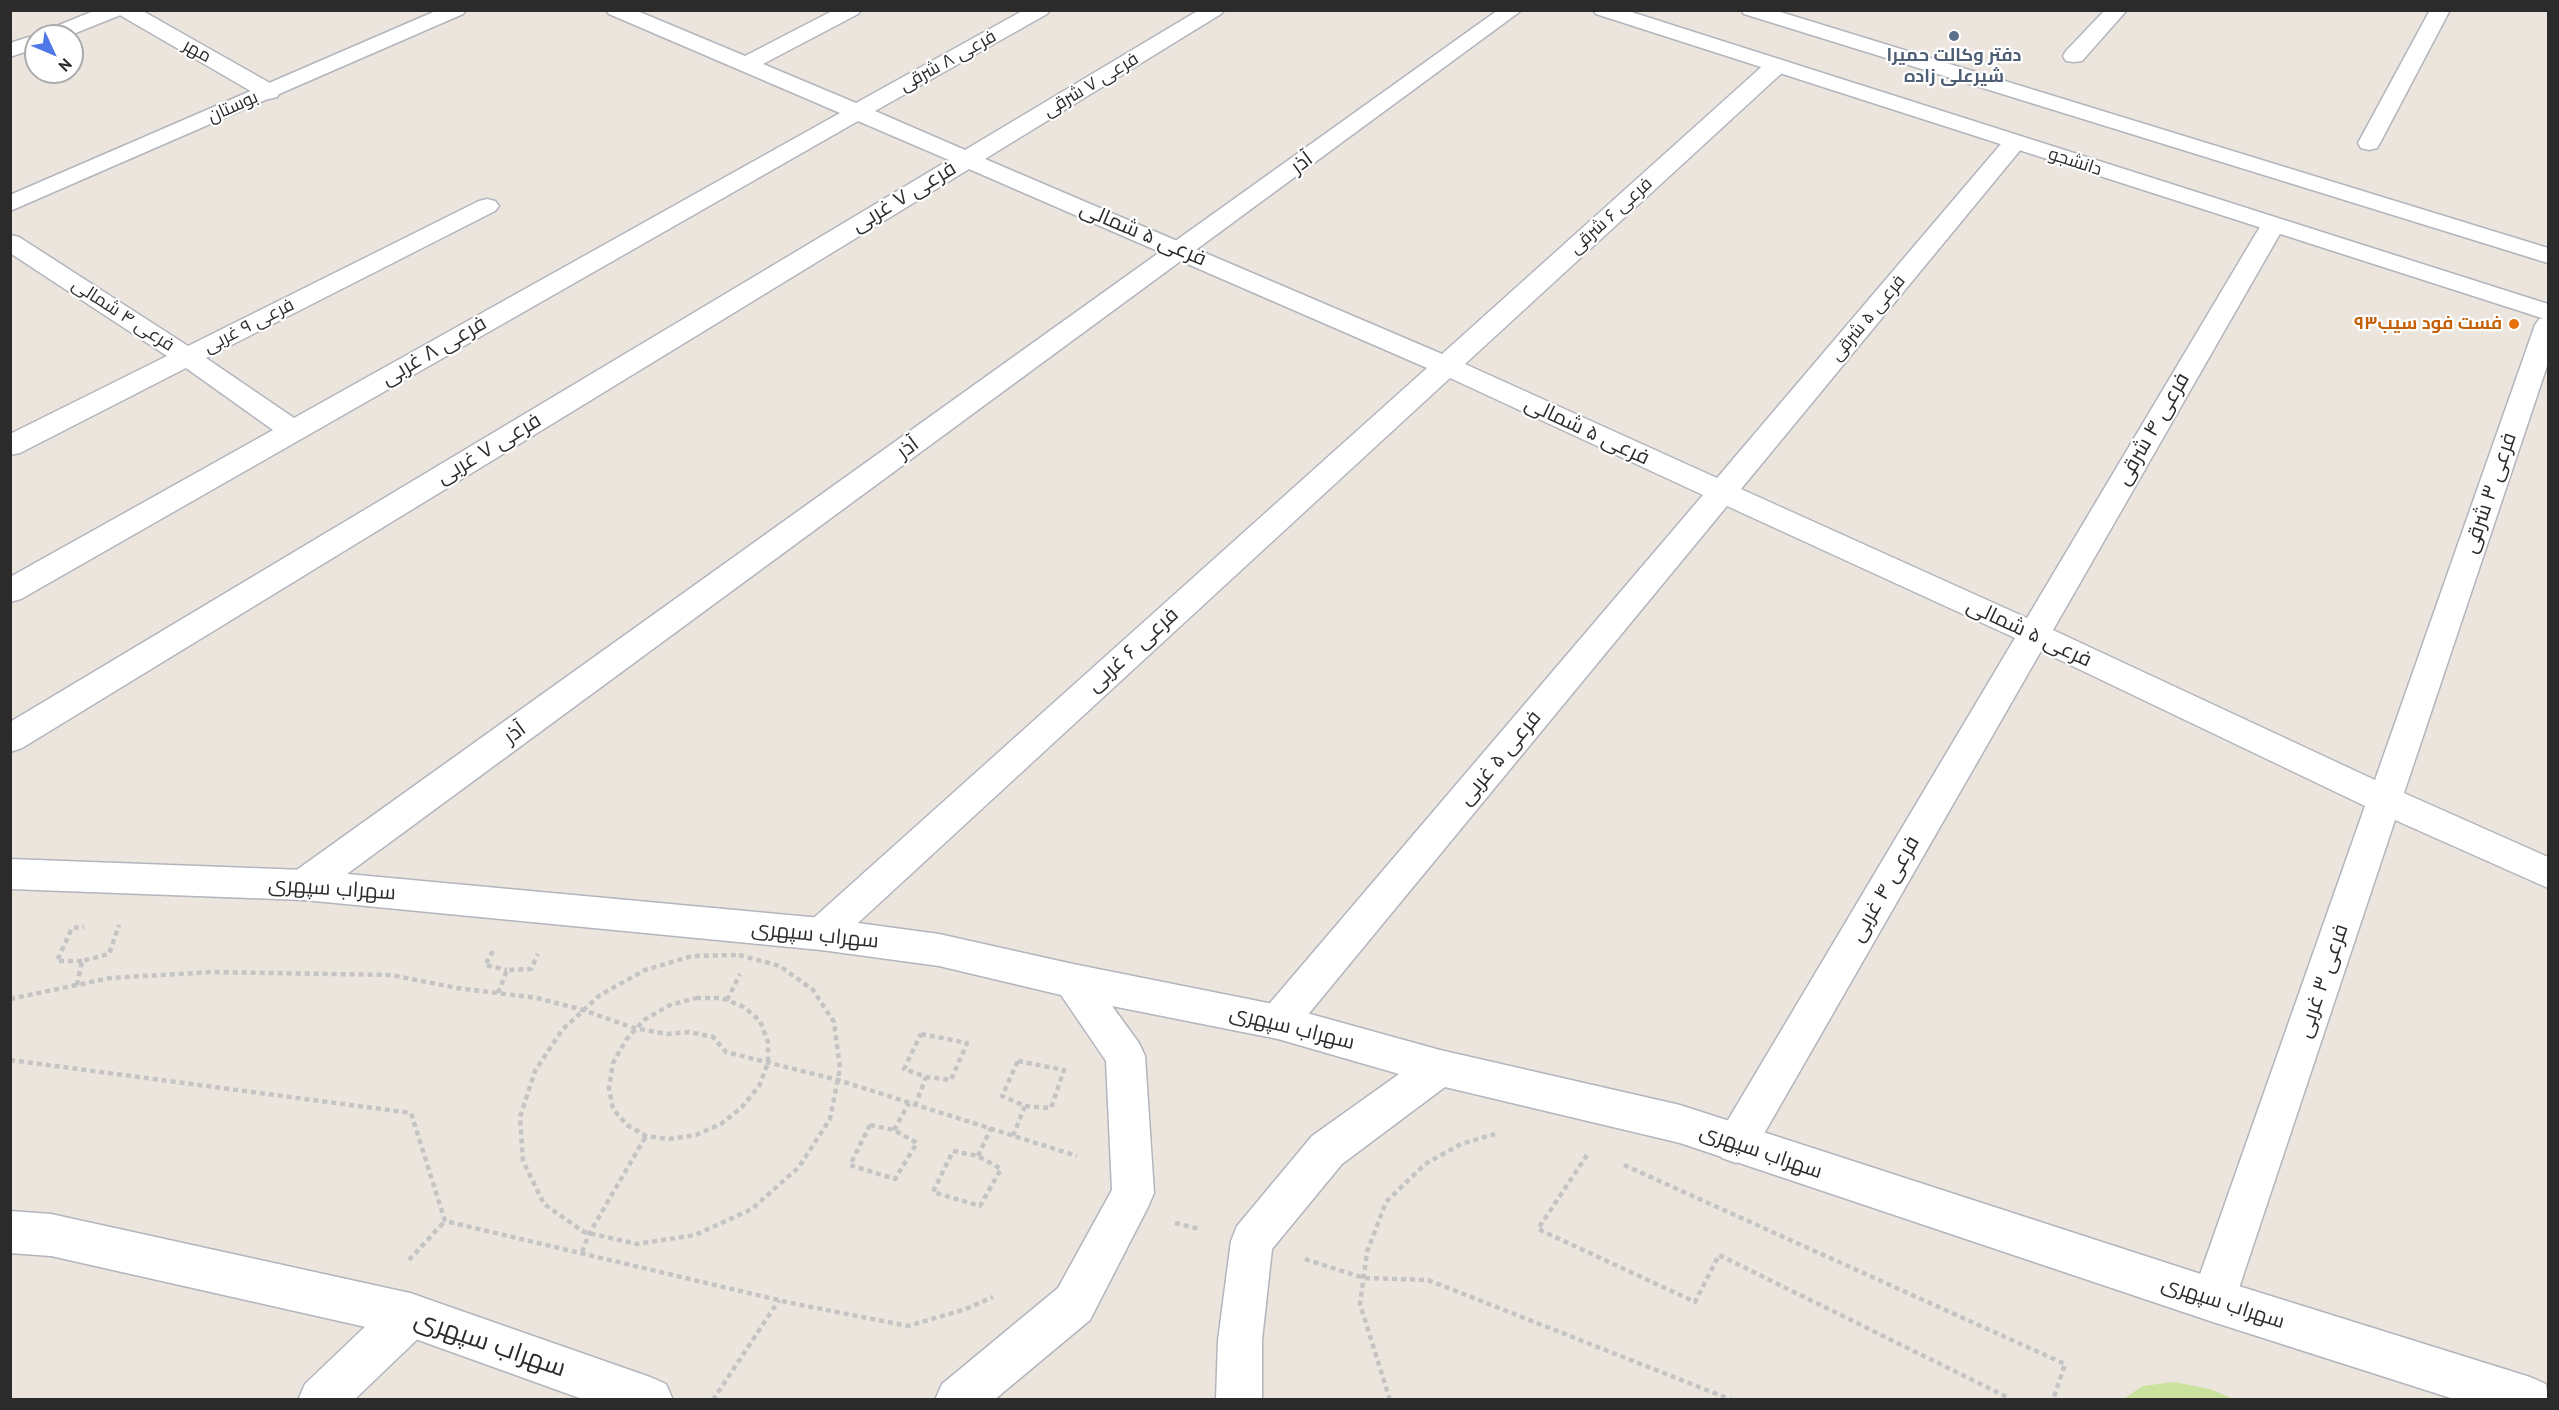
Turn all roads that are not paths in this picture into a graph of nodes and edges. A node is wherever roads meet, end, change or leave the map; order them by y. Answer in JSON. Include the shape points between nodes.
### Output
{"nodes":[{"id":1,"x":116,"y":10,"type":"edge"},
{"id":2,"x":125,"y":10,"type":"edge"},
{"id":3,"x":456,"y":10,"type":"edge"},
{"id":4,"x":616,"y":10,"type":"edge"},
{"id":5,"x":851,"y":10,"type":"edge"},
{"id":6,"x":1040,"y":10,"type":"edge"},
{"id":7,"x":1214,"y":10,"type":"edge"},
{"id":8,"x":1512,"y":10,"type":"edge"},
{"id":9,"x":1603,"y":10,"type":"edge"},
{"id":10,"x":1751,"y":10,"type":"edge"},
{"id":11,"x":2117,"y":10,"type":"edge"},
{"id":12,"x":2440,"y":10,"type":"edge"},
{"id":13,"x":80,"y":24,"type":"edge"},
{"id":14,"x":2074,"y":56,"type":"dead end"},
{"id":15,"x":746,"y":64,"type":"junction"},
{"id":16,"x":1776,"y":66,"type":"junction"},
{"id":17,"x":269,"y":92,"type":"junction"},
{"id":18,"x":857,"y":112,"type":"junction"},
{"id":19,"x":2014,"y":143,"type":"junction"},
{"id":20,"x":2369,"y":143,"type":"dead end"},
{"id":21,"x":967,"y":159,"type":"junction"},
{"id":22,"x":10,"y":204,"type":"edge"},
{"id":23,"x":487,"y":206,"type":"dead end"},
{"id":24,"x":2273,"y":225,"type":"junction"},
{"id":25,"x":10,"y":242,"type":"edge"},
{"id":26,"x":1181,"y":250,"type":"junction"},
{"id":27,"x":2548,"y":256,"type":"edge"},
{"id":28,"x":2548,"y":312,"type":"edge"},
{"id":29,"x":2548,"y":325,"type":"edge"},
{"id":30,"x":187,"y":357,"type":"junction"},
{"id":31,"x":1446,"y":366,"type":"junction"},
{"id":32,"x":294,"y":431,"type":"junction"},
{"id":33,"x":10,"y":446,"type":"edge"},
{"id":34,"x":1721,"y":493,"type":"junction"},
{"id":35,"x":10,"y":591,"type":"edge"},
{"id":36,"x":2034,"y":634,"type":"junction"},
{"id":37,"x":2432,"y":662,"type":"joint"},
{"id":38,"x":10,"y":739,"type":"edge"},
{"id":39,"x":2385,"y":800,"type":"junction"},
{"id":40,"x":2548,"y":873,"type":"edge"},
{"id":41,"x":10,"y":874,"type":"edge"},
{"id":42,"x":304,"y":885,"type":"junction"},
{"id":43,"x":821,"y":934,"type":"junction"},
{"id":44,"x":1073,"y":981,"type":"junction"},
{"id":45,"x":1278,"y":1022,"type":"junction"},
{"id":46,"x":1440,"y":1068,"type":"junction"},
{"id":47,"x":1736,"y":1144,"type":"junction"},
{"id":48,"x":10,"y":1232,"type":"edge"},
{"id":49,"x":2213,"y":1300,"type":"junction"},
{"id":50,"x":410,"y":1315,"type":"junction"},
{"id":51,"x":321,"y":1400,"type":"edge"},
{"id":52,"x":650,"y":1400,"type":"edge"},
{"id":53,"x":958,"y":1400,"type":"edge"},
{"id":54,"x":1239,"y":1400,"type":"edge"},
{"id":55,"x":2530,"y":1400,"type":"edge"}],
"edges":[{"from":1,"to":13,"type":"street"},
{"from":2,"to":17,"type":"street","name":"مهر"},
{"from":3,"to":17,"type":"street","name":"بوستان"},
{"from":4,"to":15,"type":"street","name":"فرعی ۵ شمالی"},
{"from":5,"to":15,"type":"street"},
{"from":6,"to":18,"type":"street","name":"فرعی ۸ شرقی"},
{"from":7,"to":21,"type":"street","name":"فرعی ۷ شرقی"},
{"from":8,"to":26,"type":"street","name":"آذر"},
{"from":9,"to":16,"type":"street","name":"دانشجو"},
{"from":10,"to":27,"type":"street"},
{"from":11,"to":14,"type":"street"},
{"from":12,"to":20,"type":"street"},
{"from":15,"to":18,"type":"street","name":"فرعی ۵ شمالی"},
{"from":16,"to":19,"type":"street","name":"دانشجو"},
{"from":16,"to":31,"type":"street","name":"فرعی ۶ شرقی"},
{"from":17,"to":22,"type":"street","name":"بوستان"},
{"from":18,"to":21,"type":"street","name":"فرعی ۵ شمالی"},
{"from":18,"to":32,"type":"street","name":"فرعی ۸ غربی"},
{"from":19,"to":24,"type":"street","name":"دانشجو"},
{"from":19,"to":34,"type":"street","name":"فرعی ۵ شرقی"},
{"from":21,"to":26,"type":"street","name":"فرعی ۵ شمالی"},
{"from":21,"to":38,"type":"street","name":"فرعی ۷ غربی"},
{"from":23,"to":30,"type":"street","name":"فرعی ۹ غربی"},
{"from":24,"to":28,"type":"street","name":"دانشجو"},
{"from":24,"to":36,"type":"street","name":"فرعی ۴ شرقی"},
{"from":25,"to":30,"type":"street","name":"فرعی ۴ شمالی"},
{"from":26,"to":31,"type":"street","name":"فرعی ۵ شمالی"},
{"from":26,"to":42,"type":"street","name":"آذر"},
{"from":29,"to":37,"type":"street","name":"فرعی ۳ شرقی"},
{"from":30,"to":32,"type":"street","name":"فرعی ۴ شمالی"},
{"from":30,"to":33,"type":"street","name":"فرعی ۹ غربی"},
{"from":31,"to":34,"type":"street","name":"فرعی ۵ شمالی"},
{"from":31,"to":43,"type":"street","name":"فرعی ۶ غربی"},
{"from":32,"to":35,"type":"street","name":"فرعی ۸ غربی"},
{"from":34,"to":36,"type":"street","name":"فرعی ۵ شمالی"},
{"from":34,"to":45,"type":"street","name":"فرعی ۵ غربی"},
{"from":36,"to":39,"type":"street","name":"فرعی ۵ شمالی"},
{"from":36,"to":47,"type":"street","name":"فرعی ۴ غربی"},
{"from":37,"to":39,"type":"street","name":"فرعی ۳ غربی"},
{"from":39,"to":40,"type":"street","name":"فرعی ۵ شمالی"},
{"from":39,"to":49,"type":"street","name":"فرعی ۳ غربی"},
{"from":41,"to":42,"type":"street","name":"سهراب سپهری"},
{"from":42,"to":43,"type":"street","name":"سهراب سپهری"},
{"from":43,"to":44,"type":"street","name":"سهراب سپهری","via":[[939,950]]},
{"from":44,"to":45,"type":"street","name":"سهراب سپهری"},
{"from":44,"to":53,"type":"street","via":[[1125,1056],[1133,1193],[1074,1304]]},
{"from":45,"to":46,"type":"street","name":"سهراب سپهری"},
{"from":46,"to":47,"type":"street","name":"سهراب سپهری","via":[[1680,1124]]},
{"from":46,"to":54,"type":"street","via":[[1327,1150],[1252,1241],[1240,1340]]},
{"from":47,"to":49,"type":"street","name":"سهراب سپهری"},
{"from":48,"to":50,"type":"street","name":"سهراب سپهری","via":[[51,1235]]},
{"from":49,"to":55,"type":"street","name":"سهراب سپهری"},
{"from":50,"to":51,"type":"street"},
{"from":50,"to":52,"type":"street","name":"سهراب سپهری"}]}
